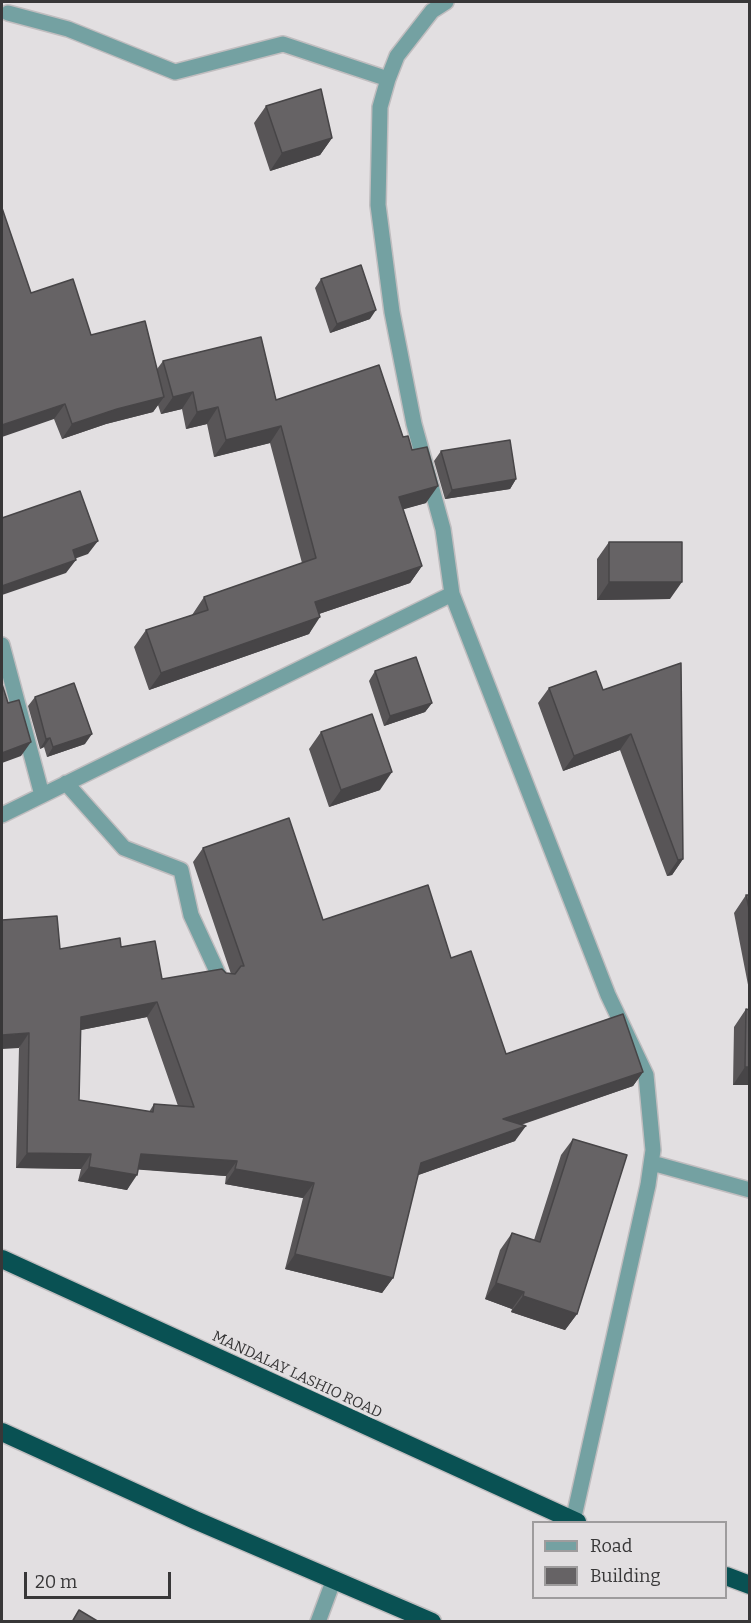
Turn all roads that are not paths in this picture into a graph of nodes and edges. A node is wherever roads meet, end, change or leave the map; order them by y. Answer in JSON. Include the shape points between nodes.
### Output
{"nodes":[{"id":1,"x":446,"y":2,"type":"edge"},
{"id":2,"x":8,"y":13,"type":"dead end"},
{"id":3,"x":388,"y":79,"type":"junction"},
{"id":4,"x":452,"y":594,"type":"junction"},
{"id":5,"x":2,"y":645,"type":"edge"},
{"id":6,"x":66,"y":783,"type":"junction"},
{"id":7,"x":42,"y":795,"type":"junction"},
{"id":8,"x":2,"y":815,"type":"edge"},
{"id":9,"x":221,"y":980,"type":"edge"},
{"id":10,"x":652,"y":1163,"type":"junction"},
{"id":11,"x":750,"y":1190,"type":"edge"},
{"id":12,"x":2,"y":1259,"type":"edge"},
{"id":13,"x":2,"y":1432,"type":"edge"},
{"id":14,"x":573,"y":1521,"type":"edge"},
{"id":15,"x":575,"y":1521,"type":"edge"},
{"id":16,"x":727,"y":1576,"type":"edge"},
{"id":17,"x":334,"y":1580,"type":"junction"},
{"id":18,"x":750,"y":1585,"type":"edge"},
{"id":19,"x":318,"y":1622,"type":"edge"},
{"id":20,"x":432,"y":1622,"type":"edge"}],
"edges":[{"from":1,"to":3,"type":"street","via":[[432,12],[397,56]]},
{"from":2,"to":3,"type":"street","via":[[68,29],[175,72],[283,44]]},
{"from":3,"to":4,"type":"street","via":[[380,107],[378,205],[392,312],[414,424],[443,529]]},
{"from":4,"to":6,"type":"street"},
{"from":4,"to":10,"type":"street","via":[[608,995],[646,1075]]},
{"from":5,"to":7,"type":"street"},
{"from":6,"to":7,"type":"street"},
{"from":6,"to":9,"type":"street","via":[[124,848],[181,870],[191,915]]},
{"from":7,"to":8,"type":"street"},
{"from":10,"to":11,"type":"street"},
{"from":10,"to":15,"type":"street"},
{"from":12,"to":14,"type":"highway","name":"MANDALAY LASHIO ROAD"},
{"from":13,"to":17,"type":"highway"},
{"from":16,"to":18,"type":"highway"},
{"from":17,"to":19,"type":"street"},
{"from":17,"to":20,"type":"highway"}]}
